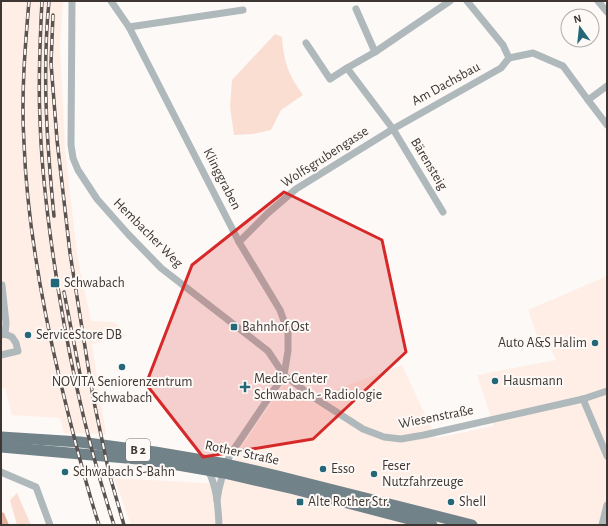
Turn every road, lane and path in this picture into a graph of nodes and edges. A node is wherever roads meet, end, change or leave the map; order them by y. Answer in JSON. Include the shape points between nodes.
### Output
{"nodes":[{"id":1,"x":72,"y":1,"type":"edge"},
{"id":2,"x":111,"y":1,"type":"edge"},
{"id":3,"x":450,"y":1,"type":"edge"},
{"id":4,"x":467,"y":1,"type":"edge"},
{"id":5,"x":598,"y":1,"type":"edge"},
{"id":6,"x":356,"y":9,"type":"dead end"},
{"id":7,"x":243,"y":10,"type":"dead end"},
{"id":8,"x":607,"y":12,"type":"edge"},
{"id":9,"x":129,"y":27,"type":"junction"},
{"id":10,"x":306,"y":43,"type":"dead end"},
{"id":11,"x":375,"y":52,"type":"junction"},
{"id":12,"x":509,"y":58,"type":"junction"},
{"id":13,"x":347,"y":68,"type":"junction"},
{"id":14,"x":607,"y":86,"type":"edge"},
{"id":15,"x":588,"y":100,"type":"junction"},
{"id":16,"x":607,"y":126,"type":"edge"},
{"id":17,"x":393,"y":128,"type":"junction"},
{"id":18,"x":443,"y":212,"type":"dead end"},
{"id":19,"x":239,"y":242,"type":"junction"},
{"id":20,"x":2,"y":285,"type":"dead end"},
{"id":21,"x":3,"y":335,"type":"edge"},
{"id":22,"x":1,"y":356,"type":"edge"},
{"id":23,"x":284,"y":375,"type":"junction"},
{"id":24,"x":607,"y":391,"type":"edge"},
{"id":25,"x":583,"y":399,"type":"junction"},
{"id":26,"x":1,"y":437,"type":"edge"},
{"id":27,"x":1,"y":447,"type":"edge"},
{"id":28,"x":607,"y":456,"type":"edge"},
{"id":29,"x":225,"y":469,"type":"junction"},
{"id":30,"x":208,"y":470,"type":"junction"},
{"id":31,"x":1,"y":472,"type":"edge"},
{"id":32,"x":217,"y":500,"type":"junction"},
{"id":33,"x":607,"y":505,"type":"edge"},
{"id":34,"x":50,"y":525,"type":"edge"},
{"id":35,"x":219,"y":525,"type":"edge"},
{"id":36,"x":432,"y":525,"type":"edge"},
{"id":37,"x":472,"y":525,"type":"edge"},
{"id":38,"x":602,"y":525,"type":"edge"}],
"edges":[{"from":1,"to":23,"type":"street","name":"Hembacher Weg","via":[[71,145],[78,170],[97,199],[161,268],[268,351]]},
{"from":2,"to":9,"type":"street","name":"Klinggraben"},
{"from":3,"to":11,"type":"street"},
{"from":4,"to":12,"type":"street","via":[[504,45]]},
{"from":5,"to":8,"type":"street"},
{"from":6,"to":11,"type":"street"},
{"from":7,"to":9,"type":"street"},
{"from":9,"to":19,"type":"street","name":"Klinggraben"},
{"from":10,"to":13,"type":"street","via":[[330,78]]},
{"from":11,"to":13,"type":"street"},
{"from":12,"to":15,"type":"street","via":[[533,53],[564,66]]},
{"from":12,"to":17,"type":"street","name":"Am Dachsbau","via":[[500,68]]},
{"from":13,"to":17,"type":"street","name":"Bärensteig"},
{"from":14,"to":15,"type":"street"},
{"from":15,"to":16,"type":"street"},
{"from":17,"to":18,"type":"street","name":"Bärensteig"},
{"from":17,"to":19,"type":"street","name":"Wolfsgrubengasse","via":[[296,189]]},
{"from":19,"to":23,"type":"street","name":"Klinggraben","via":[[280,310],[288,332]]},
{"from":20,"to":21,"type":"street","via":[[6,322]]},
{"from":21,"to":22,"type":"street","via":[[12,337],[18,352]]},
{"from":23,"to":25,"type":"street","name":"Wiesenstraße","via":[[313,397],[364,429],[384,437],[401,439]]},
{"from":23,"to":29,"type":"street","via":[[230,455]]},
{"from":24,"to":25,"type":"street","name":"Wiesenstraße"},
{"from":25,"to":28,"type":"street"},
{"from":26,"to":29,"type":"main road","name":"Rother Straße","number":"B 2","via":[[87,443],[155,452]]},
{"from":27,"to":30,"type":"main road","name":"Rother Straße","number":"B 2","via":[[149,460]]},
{"from":29,"to":30,"type":"main road","name":"Rother Straße","number":"B 2"},
{"from":29,"to":32,"type":"street"},
{"from":29,"to":36,"type":"main road","name":"Rother Straße","number":"B 2"},
{"from":29,"to":37,"type":"main road","name":"Rother Straße","number":"B 2","via":[[278,476]]},
{"from":30,"to":32,"type":"street"},
{"from":31,"to":34,"type":"street","via":[[36,487]]},
{"from":32,"to":35,"type":"street"},
{"from":33,"to":38,"type":"street"}]}
